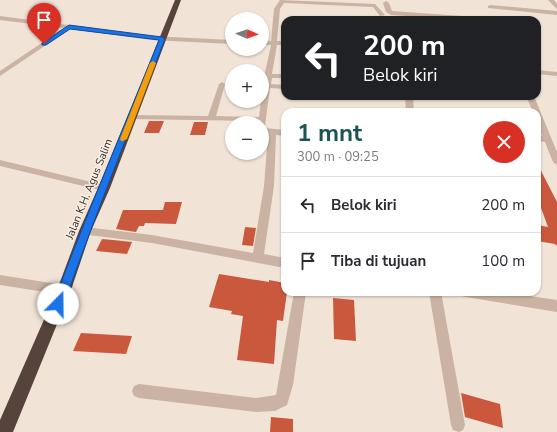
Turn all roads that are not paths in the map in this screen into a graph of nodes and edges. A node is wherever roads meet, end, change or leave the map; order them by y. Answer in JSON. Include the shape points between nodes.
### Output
{"nodes":[{"id":1,"x":178,"y":0,"type":"edge"},
{"id":2,"x":283,"y":0,"type":"edge"},
{"id":3,"x":486,"y":0,"type":"edge"},
{"id":4,"x":552,"y":0,"type":"edge"},
{"id":5,"x":386,"y":3,"type":"dead end"},
{"id":6,"x":490,"y":7,"type":"junction"},
{"id":7,"x":557,"y":7,"type":"edge"},
{"id":8,"x":391,"y":13,"type":"junction"},
{"id":9,"x":557,"y":14,"type":"edge"},
{"id":10,"x":382,"y":16,"type":"edge"},
{"id":11,"x":385,"y":16,"type":"edge"},
{"id":12,"x":434,"y":16,"type":"edge"},
{"id":13,"x":493,"y":16,"type":"edge"},
{"id":14,"x":0,"y":18,"type":"edge"},
{"id":15,"x":69,"y":27,"type":"junction"},
{"id":16,"x":162,"y":39,"type":"junction"},
{"id":17,"x":225,"y":42,"type":"edge"},
{"id":18,"x":269,"y":43,"type":"edge"},
{"id":19,"x":274,"y":43,"type":"junction"},
{"id":20,"x":281,"y":43,"type":"edge"},
{"id":21,"x":269,"y":70,"type":"edge"},
{"id":22,"x":541,"y":72,"type":"edge"},
{"id":23,"x":0,"y":74,"type":"edge"},
{"id":24,"x":557,"y":74,"type":"edge"},
{"id":25,"x":269,"y":76,"type":"edge"},
{"id":26,"x":281,"y":76,"type":"edge"},
{"id":27,"x":222,"y":84,"type":"dead end"},
{"id":28,"x":269,"y":86,"type":"edge"},
{"id":29,"x":281,"y":87,"type":"edge"},
{"id":30,"x":132,"y":117,"type":"junction"},
{"id":31,"x":211,"y":118,"type":"junction"},
{"id":32,"x":225,"y":119,"type":"edge"},
{"id":33,"x":541,"y":122,"type":"edge"},
{"id":34,"x":269,"y":132,"type":"edge"},
{"id":35,"x":272,"y":133,"type":"junction"},
{"id":36,"x":281,"y":133,"type":"edge"},
{"id":37,"x":541,"y":139,"type":"edge"},
{"id":38,"x":548,"y":140,"type":"junction"},
{"id":39,"x":557,"y":162,"type":"edge"},
{"id":40,"x":0,"y":163,"type":"edge"},
{"id":41,"x":104,"y":188,"type":"junction"},
{"id":42,"x":85,"y":231,"type":"junction"},
{"id":43,"x":258,"y":258,"type":"junction"},
{"id":44,"x":281,"y":262,"type":"edge"},
{"id":45,"x":0,"y":280,"type":"edge"},
{"id":46,"x":64,"y":290,"type":"junction"},
{"id":47,"x":299,"y":296,"type":"edge"},
{"id":48,"x":436,"y":296,"type":"edge"},
{"id":49,"x":492,"y":296,"type":"edge"},
{"id":50,"x":557,"y":306,"type":"edge"},
{"id":51,"x":139,"y":391,"type":"dead end"},
{"id":52,"x":458,"y":425,"type":"dead end"},
{"id":53,"x":4,"y":432,"type":"edge"}],
"edges":[{"from":1,"to":16,"type":"highway","name":"Jalan K.H. Agus Salim"},
{"from":2,"to":10,"type":"street","via":[[375,6]]},
{"from":2,"to":19,"type":"street","via":[[278,9]]},
{"from":3,"to":6,"type":"street"},
{"from":4,"to":7,"type":"street"},
{"from":5,"to":8,"type":"street"},
{"from":6,"to":9,"type":"street"},
{"from":6,"to":13,"type":"street"},
{"from":8,"to":11,"type":"street"},
{"from":8,"to":12,"type":"street"},
{"from":14,"to":15,"type":"street"},
{"from":15,"to":16,"type":"street"},
{"from":15,"to":23,"type":"street"},
{"from":16,"to":17,"type":"street"},
{"from":16,"to":30,"type":"highway","name":"Jalan K.H. Agus Salim"},
{"from":18,"to":19,"type":"street"},
{"from":19,"to":20,"type":"street"},
{"from":19,"to":21,"type":"street"},
{"from":22,"to":24,"type":"street"},
{"from":25,"to":26,"type":"street"},
{"from":27,"to":31,"type":"street"},
{"from":28,"to":29,"type":"street"},
{"from":30,"to":31,"type":"street"},
{"from":30,"to":41,"type":"highway","name":"Jalan K.H. Agus Salim"},
{"from":31,"to":32,"type":"street"},
{"from":33,"to":38,"type":"street"},
{"from":34,"to":35,"type":"street"},
{"from":35,"to":36,"type":"street"},
{"from":35,"to":43,"type":"street","via":[[269,186]]},
{"from":37,"to":38,"type":"street"},
{"from":38,"to":39,"type":"street"},
{"from":40,"to":41,"type":"street"},
{"from":41,"to":42,"type":"highway","name":"Jalan K.H. Agus Salim"},
{"from":42,"to":43,"type":"street","via":[[152,239]]},
{"from":42,"to":46,"type":"highway","name":"Jalan K.H. Agus Salim"},
{"from":43,"to":44,"type":"street"},
{"from":45,"to":46,"type":"street"},
{"from":46,"to":53,"type":"highway","name":"Jalan K.H. Agus Salim"},
{"from":47,"to":51,"type":"street","via":[[282,400],[275,404],[256,405]]},
{"from":48,"to":52,"type":"street"},
{"from":49,"to":50,"type":"street"}]}
